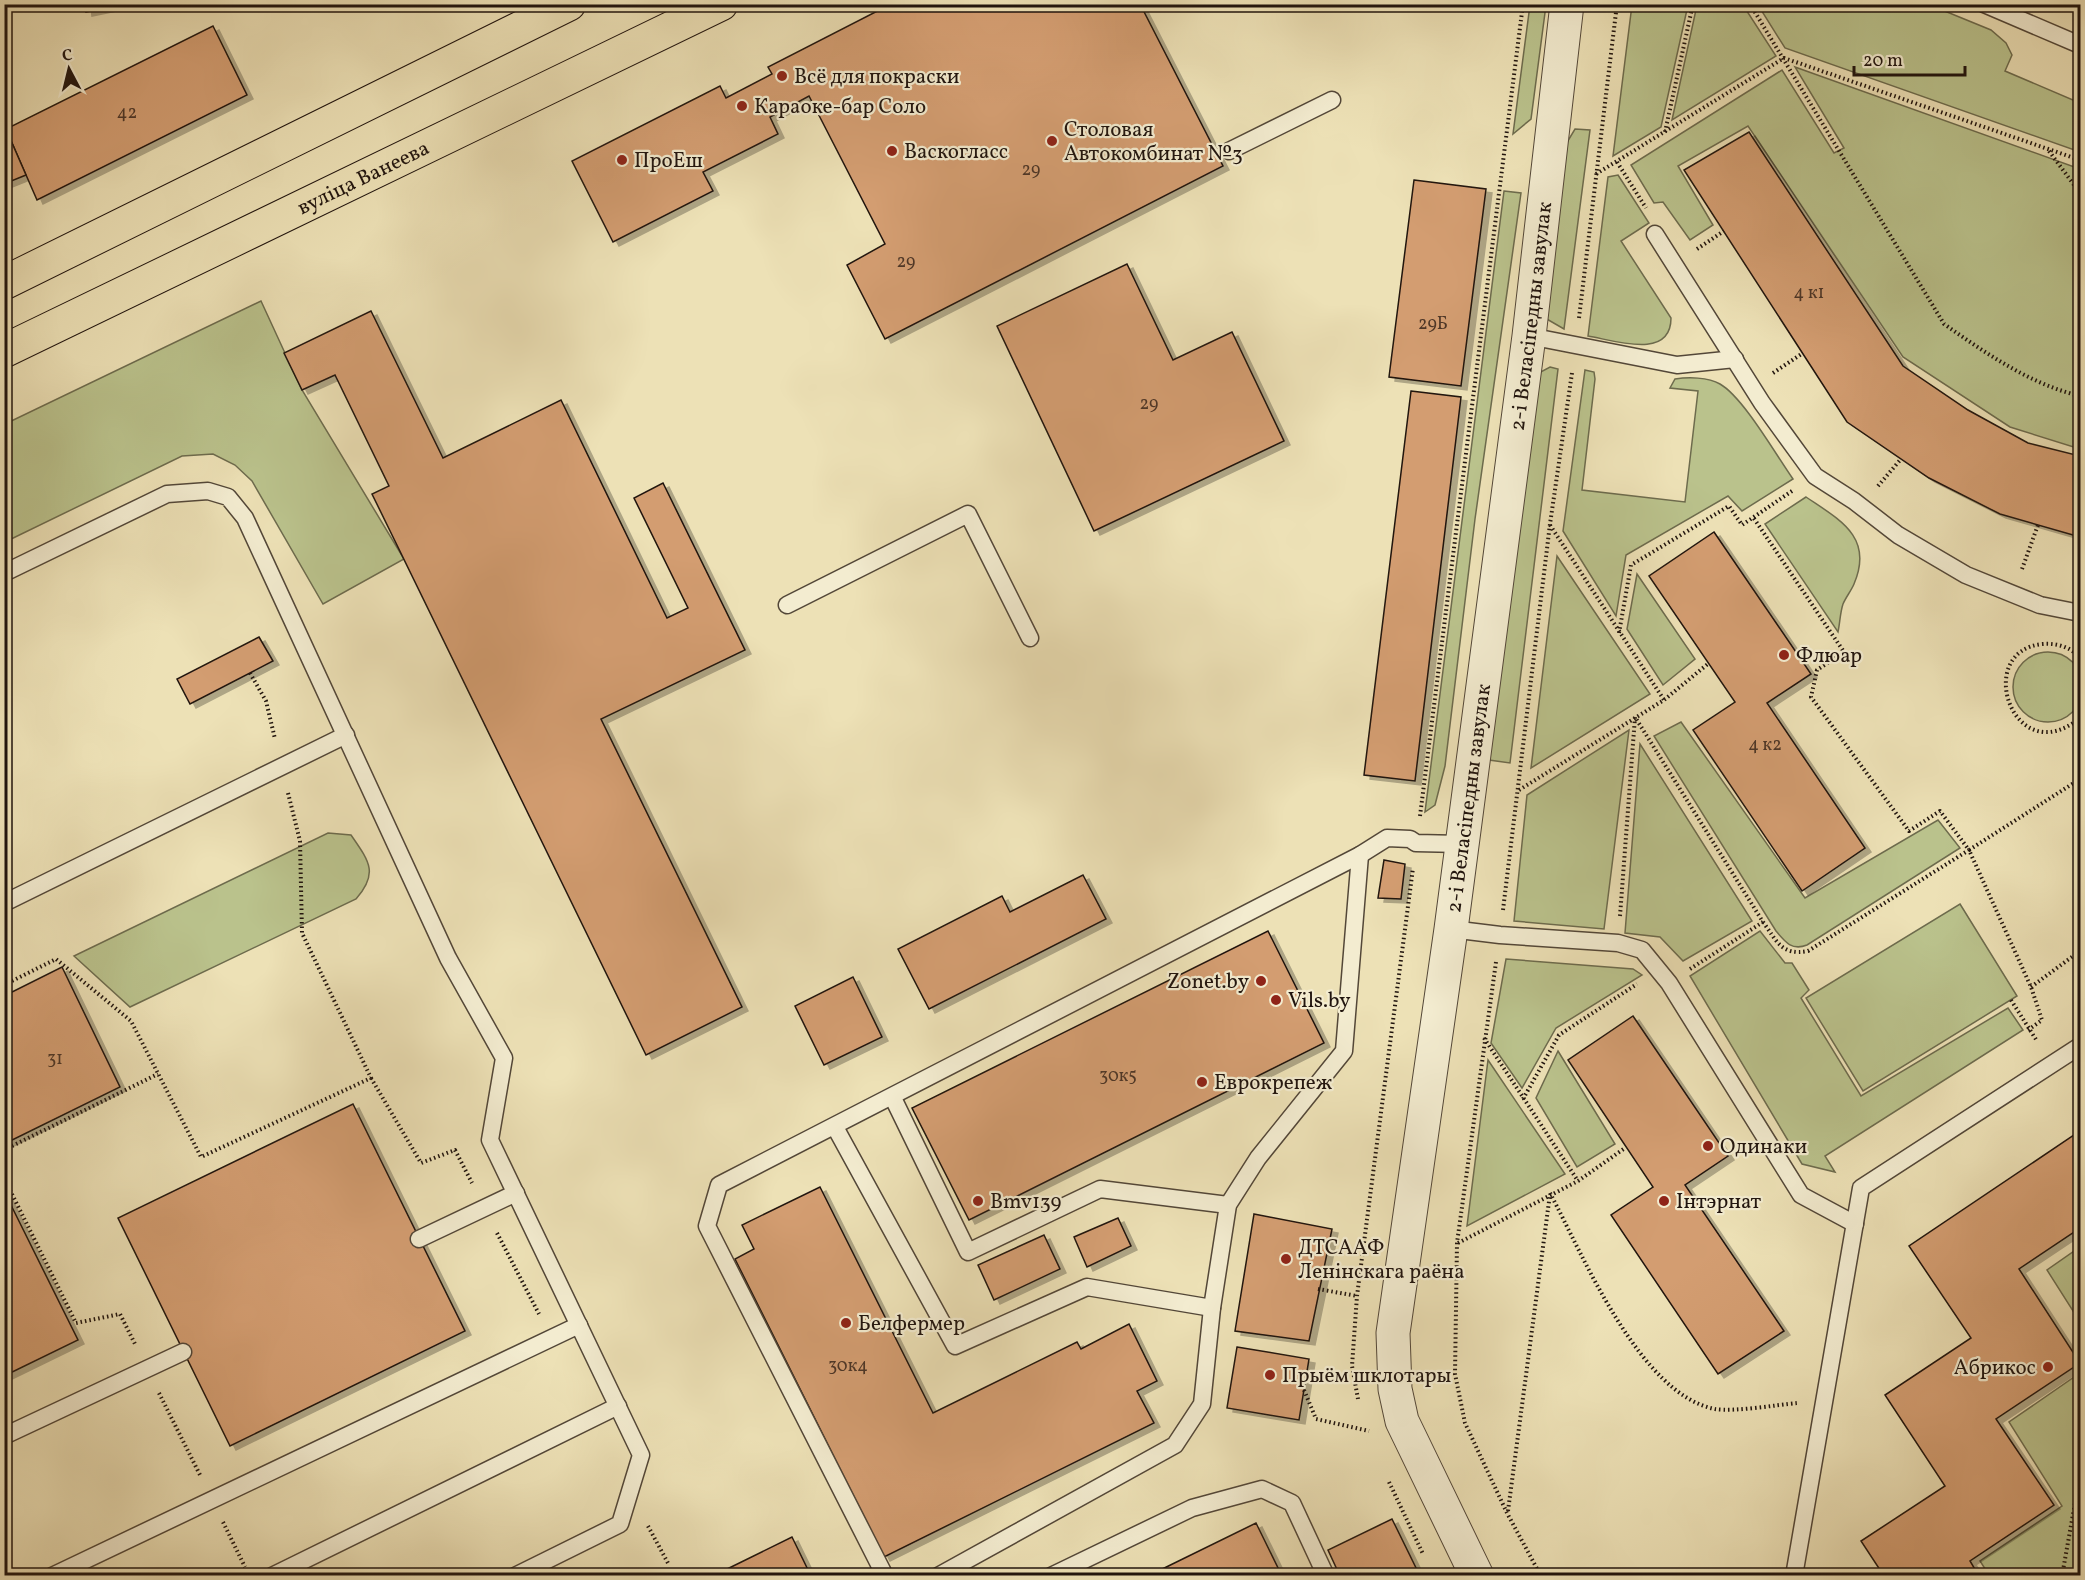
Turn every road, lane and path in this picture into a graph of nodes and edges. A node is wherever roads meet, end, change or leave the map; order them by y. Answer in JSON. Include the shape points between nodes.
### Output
{"nodes":[{"id":1,"x":569,"y":4,"type":"edge"},
{"id":2,"x":721,"y":4,"type":"edge"},
{"id":3,"x":1522,"y":4,"type":"edge"},
{"id":4,"x":1567,"y":4,"type":"edge"},
{"id":5,"x":1617,"y":4,"type":"edge"},
{"id":6,"x":1693,"y":4,"type":"edge"},
{"id":7,"x":1750,"y":4,"type":"edge"},
{"id":8,"x":1984,"y":4,"type":"edge"},
{"id":9,"x":2080,"y":45,"type":"edge"},
{"id":10,"x":1784,"y":58,"type":"junction"},
{"id":11,"x":1332,"y":100,"type":"dead end"},
{"id":12,"x":1665,"y":132,"type":"junction"},
{"id":13,"x":2047,"y":149,"type":"junction"},
{"id":14,"x":1229,"y":151,"type":"dead end"},
{"id":15,"x":2080,"y":160,"type":"edge"},
{"id":16,"x":1617,"y":162,"type":"junction"},
{"id":17,"x":1596,"y":174,"type":"junction"},
{"id":18,"x":2080,"y":194,"type":"edge"},
{"id":19,"x":1649,"y":212,"type":"dead end"},
{"id":20,"x":1724,"y":231,"type":"dead end"},
{"id":21,"x":1655,"y":234,"type":"dead end"},
{"id":22,"x":1689,"y":254,"type":"dead end"},
{"id":23,"x":4,"y":284,"type":"edge"},
{"id":24,"x":1529,"y":336,"type":"junction"},
{"id":25,"x":1576,"y":346,"type":"junction"},
{"id":26,"x":4,"y":351,"type":"edge"},
{"id":27,"x":1803,"y":353,"type":"dead end"},
{"id":28,"x":1735,"y":359,"type":"junction"},
{"id":29,"x":1765,"y":365,"type":"dead end"},
{"id":30,"x":1771,"y":374,"type":"junction"},
{"id":31,"x":1775,"y":380,"type":"dead end"},
{"id":32,"x":2080,"y":396,"type":"edge"},
{"id":33,"x":1901,"y":459,"type":"dead end"},
{"id":34,"x":1815,"y":476,"type":"junction"},
{"id":35,"x":1872,"y":492,"type":"dead end"},
{"id":36,"x":1753,"y":517,"type":"junction"},
{"id":37,"x":1550,"y":524,"type":"junction"},
{"id":38,"x":2038,"y":525,"type":"dead end"},
{"id":39,"x":2022,"y":570,"type":"dead end"},
{"id":40,"x":4,"y":573,"type":"edge"},
{"id":41,"x":787,"y":605,"type":"dead end"},
{"id":42,"x":2080,"y":613,"type":"edge"},
{"id":43,"x":1619,"y":633,"type":"junction"},
{"id":44,"x":1030,"y":638,"type":"dead end"},
{"id":45,"x":2080,"y":658,"type":"edge"},
{"id":46,"x":1709,"y":663,"type":"dead end"},
{"id":47,"x":250,"y":673,"type":"dead end"},
{"id":48,"x":1664,"y":700,"type":"junction"},
{"id":49,"x":1635,"y":717,"type":"junction"},
{"id":50,"x":2080,"y":717,"type":"edge"},
{"id":51,"x":346,"y":735,"type":"junction"},
{"id":52,"x":282,"y":766,"type":"junction"},
{"id":53,"x":2080,"y":779,"type":"edge"},
{"id":54,"x":1518,"y":790,"type":"junction"},
{"id":55,"x":1416,"y":843,"type":"junction"},
{"id":56,"x":1461,"y":844,"type":"junction"},
{"id":57,"x":1970,"y":850,"type":"junction"},
{"id":58,"x":1360,"y":855,"type":"junction"},
{"id":59,"x":4,"y":903,"type":"edge"},
{"id":60,"x":1763,"y":922,"type":"junction"},
{"id":61,"x":1452,"y":929,"type":"junction"},
{"id":62,"x":1500,"y":935,"type":"junction"},
{"id":63,"x":1618,"y":943,"type":"junction"},
{"id":64,"x":2080,"y":951,"type":"edge"},
{"id":65,"x":1669,"y":983,"type":"junction"},
{"id":66,"x":4,"y":985,"type":"edge"},
{"id":67,"x":2031,"y":987,"type":"junction"},
{"id":68,"x":2011,"y":1000,"type":"dead end"},
{"id":69,"x":2028,"y":1030,"type":"junction"},
{"id":70,"x":1483,"y":1037,"type":"junction"},
{"id":71,"x":2080,"y":1046,"type":"edge"},
{"id":72,"x":2054,"y":1063,"type":"junction"},
{"id":73,"x":158,"y":1074,"type":"junction"},
{"id":74,"x":371,"y":1078,"type":"junction"},
{"id":75,"x":893,"y":1098,"type":"junction"},
{"id":76,"x":1522,"y":1099,"type":"junction"},
{"id":77,"x":835,"y":1127,"type":"junction"},
{"id":78,"x":1625,"y":1148,"type":"dead end"},
{"id":79,"x":4,"y":1150,"type":"edge"},
{"id":80,"x":1578,"y":1181,"type":"junction"},
{"id":81,"x":516,"y":1192,"type":"junction"},
{"id":82,"x":1550,"y":1193,"type":"junction"},
{"id":83,"x":1228,"y":1205,"type":"junction"},
{"id":84,"x":484,"y":1208,"type":"junction"},
{"id":85,"x":1855,"y":1224,"type":"junction"},
{"id":86,"x":419,"y":1239,"type":"dead end"},
{"id":87,"x":1457,"y":1243,"type":"junction"},
{"id":88,"x":1318,"y":1289,"type":"dead end"},
{"id":89,"x":1357,"y":1296,"type":"junction"},
{"id":90,"x":1212,"y":1308,"type":"junction"},
{"id":91,"x":579,"y":1325,"type":"junction"},
{"id":92,"x":552,"y":1338,"type":"junction"},
{"id":93,"x":183,"y":1352,"type":"dead end"},
{"id":94,"x":1304,"y":1390,"type":"dead end"},
{"id":95,"x":1824,"y":1401,"type":"junction"},
{"id":96,"x":1360,"y":1403,"type":"dead end"},
{"id":97,"x":618,"y":1406,"type":"junction"},
{"id":98,"x":1367,"y":1422,"type":"dead end"},
{"id":99,"x":1370,"y":1431,"type":"junction"},
{"id":100,"x":4,"y":1436,"type":"edge"},
{"id":101,"x":1373,"y":1439,"type":"dead end"},
{"id":102,"x":1386,"y":1474,"type":"dead end"},
{"id":103,"x":2080,"y":1475,"type":"edge"},
{"id":104,"x":630,"y":1490,"type":"junction"},
{"id":105,"x":1508,"y":1513,"type":"junction"},
{"id":106,"x":1425,"y":1557,"type":"dead end"},
{"id":107,"x":669,"y":1565,"type":"dead end"},
{"id":108,"x":52,"y":1575,"type":"edge"},
{"id":109,"x":272,"y":1575,"type":"edge"},
{"id":110,"x":515,"y":1575,"type":"edge"},
{"id":111,"x":885,"y":1575,"type":"edge"},
{"id":112,"x":938,"y":1575,"type":"edge"},
{"id":113,"x":1051,"y":1575,"type":"edge"},
{"id":114,"x":1326,"y":1575,"type":"edge"},
{"id":115,"x":1477,"y":1575,"type":"edge"},
{"id":116,"x":1541,"y":1575,"type":"edge"},
{"id":117,"x":1794,"y":1575,"type":"edge"},
{"id":118,"x":2062,"y":1575,"type":"edge"}],
"edges":[{"from":1,"to":23,"type":"main road"},
{"from":2,"to":26,"type":"main road","name":"вуліца Ванеева"},
{"from":3,"to":55,"type":"path"},
{"from":4,"to":24,"type":"street","name":"2-і Веласіпедны завулак"},
{"from":5,"to":17,"type":"path"},
{"from":6,"to":12,"type":"path"},
{"from":7,"to":10,"type":"path"},
{"from":8,"to":9,"type":"lane"},
{"from":10,"to":12,"type":"path"},
{"from":10,"to":13,"type":"path"},
{"from":10,"to":32,"type":"path","via":[[1944,324],[1990,356],[2051,389]]},
{"from":11,"to":14,"type":"lane"},
{"from":12,"to":16,"type":"path"},
{"from":13,"to":15,"type":"path"},
{"from":13,"to":18,"type":"path"},
{"from":16,"to":17,"type":"path"},
{"from":16,"to":19,"type":"path"},
{"from":17,"to":25,"type":"path"},
{"from":20,"to":22,"type":"path"},
{"from":21,"to":28,"type":"lane"},
{"from":24,"to":25,"type":"lane"},
{"from":24,"to":56,"type":"street","name":"2-і Веласіпедны завулак"},
{"from":25,"to":28,"type":"lane","via":[[1677,365]]},
{"from":25,"to":37,"type":"path"},
{"from":27,"to":30,"type":"path"},
{"from":28,"to":34,"type":"lane"},
{"from":29,"to":30,"type":"path"},
{"from":30,"to":31,"type":"path"},
{"from":33,"to":35,"type":"path"},
{"from":34,"to":36,"type":"path"},
{"from":34,"to":42,"type":"lane","via":[[1898,536],[1966,575],[2040,605]]},
{"from":36,"to":43,"type":"path","via":[[1742,525],[1729,506],[1632,565]]},
{"from":36,"to":57,"type":"path","via":[[1844,652],[1817,670],[1811,697],[1909,831],[1940,811]]},
{"from":37,"to":43,"type":"path"},
{"from":37,"to":54,"type":"path"},
{"from":38,"to":39,"type":"path"},
{"from":40,"to":51,"type":"lane","via":[[167,494],[208,491],[228,497],[245,518],[267,562]]},
{"from":41,"to":44,"type":"lane","via":[[968,514]]},
{"from":43,"to":48,"type":"path"},
{"from":45,"to":50,"type":"path","via":[[2066,647],[2038,645],[2014,661],[2005,690],[2008,705],[2028,726],[2058,730]]},
{"from":46,"to":48,"type":"path"},
{"from":47,"to":52,"type":"path","via":[[266,701]]},
{"from":48,"to":49,"type":"path"},
{"from":49,"to":54,"type":"path"},
{"from":49,"to":60,"type":"path"},
{"from":49,"to":63,"type":"path"},
{"from":51,"to":52,"type":"lane"},
{"from":51,"to":81,"type":"lane","via":[[448,958],[504,1058],[490,1140]]},
{"from":52,"to":59,"type":"lane"},
{"from":52,"to":74,"type":"path","via":[[300,841],[302,933]]},
{"from":53,"to":57,"type":"path"},
{"from":54,"to":62,"type":"path"},
{"from":55,"to":56,"type":"lane"},
{"from":55,"to":58,"type":"lane","via":[[1387,838]]},
{"from":55,"to":89,"type":"path"},
{"from":56,"to":61,"type":"street","name":"2-і Веласіпедны завулак"},
{"from":57,"to":60,"type":"path","via":[[1808,951],[1794,954],[1784,950]]},
{"from":57,"to":67,"type":"path"},
{"from":58,"to":75,"type":"lane"},
{"from":58,"to":83,"type":"lane","via":[[1344,1051],[1258,1158]]},
{"from":60,"to":65,"type":"path"},
{"from":61,"to":62,"type":"lane"},
{"from":61,"to":115,"type":"street","name":"2-і Веласіпедны завулак","via":[[1393,1333],[1395,1389],[1414,1451]]},
{"from":62,"to":63,"type":"lane"},
{"from":62,"to":70,"type":"path"},
{"from":63,"to":65,"type":"lane","via":[[1642,950]]},
{"from":64,"to":67,"type":"path"},
{"from":65,"to":76,"type":"path","via":[[1649,976],[1559,1035]]},
{"from":65,"to":85,"type":"lane","via":[[1801,1195]]},
{"from":66,"to":73,"type":"path","via":[[56,959],[131,1021]]},
{"from":67,"to":69,"type":"path","via":[[2042,1020]]},
{"from":68,"to":69,"type":"path"},
{"from":69,"to":72,"type":"path"},
{"from":70,"to":76,"type":"path"},
{"from":70,"to":87,"type":"path"},
{"from":71,"to":72,"type":"lane"},
{"from":72,"to":85,"type":"lane","via":[[1861,1188]]},
{"from":73,"to":74,"type":"path","via":[[201,1157]]},
{"from":73,"to":79,"type":"path"},
{"from":74,"to":84,"type":"path","via":[[420,1163],[455,1150]]},
{"from":75,"to":77,"type":"lane"},
{"from":75,"to":83,"type":"lane","via":[[968,1252],[1100,1189]]},
{"from":76,"to":80,"type":"path"},
{"from":77,"to":90,"type":"lane","via":[[955,1346],[1088,1287]]},
{"from":77,"to":111,"type":"lane","via":[[719,1185],[707,1226]]},
{"from":78,"to":80,"type":"path"},
{"from":80,"to":82,"type":"path"},
{"from":81,"to":84,"type":"lane"},
{"from":81,"to":91,"type":"lane"},
{"from":82,"to":87,"type":"path"},
{"from":82,"to":95,"type":"path","via":[[1629,1340],[1686,1399],[1716,1409]]},
{"from":82,"to":105,"type":"path"},
{"from":83,"to":90,"type":"lane"},
{"from":84,"to":86,"type":"lane"},
{"from":84,"to":92,"type":"path"},
{"from":85,"to":95,"type":"lane"},
{"from":87,"to":105,"type":"path","via":[[1455,1374],[1465,1423]]},
{"from":88,"to":89,"type":"path"},
{"from":89,"to":96,"type":"path","via":[[1352,1366]]},
{"from":90,"to":112,"type":"lane","via":[[1202,1404],[1175,1445]]},
{"from":91,"to":92,"type":"lane"},
{"from":91,"to":97,"type":"lane"},
{"from":92,"to":108,"type":"lane"},
{"from":93,"to":100,"type":"lane"},
{"from":94,"to":99,"type":"path","via":[[1316,1419]]},
{"from":95,"to":117,"type":"lane"},
{"from":97,"to":104,"type":"lane","via":[[641,1455]]},
{"from":97,"to":109,"type":"lane"},
{"from":98,"to":99,"type":"path"},
{"from":99,"to":101,"type":"path"},
{"from":102,"to":106,"type":"path"},
{"from":103,"to":118,"type":"path"},
{"from":104,"to":107,"type":"path"},
{"from":104,"to":110,"type":"lane","via":[[620,1524]]},
{"from":105,"to":116,"type":"path"},
{"from":113,"to":114,"type":"lane","via":[[1192,1508],[1262,1489],[1292,1503]]}]}
